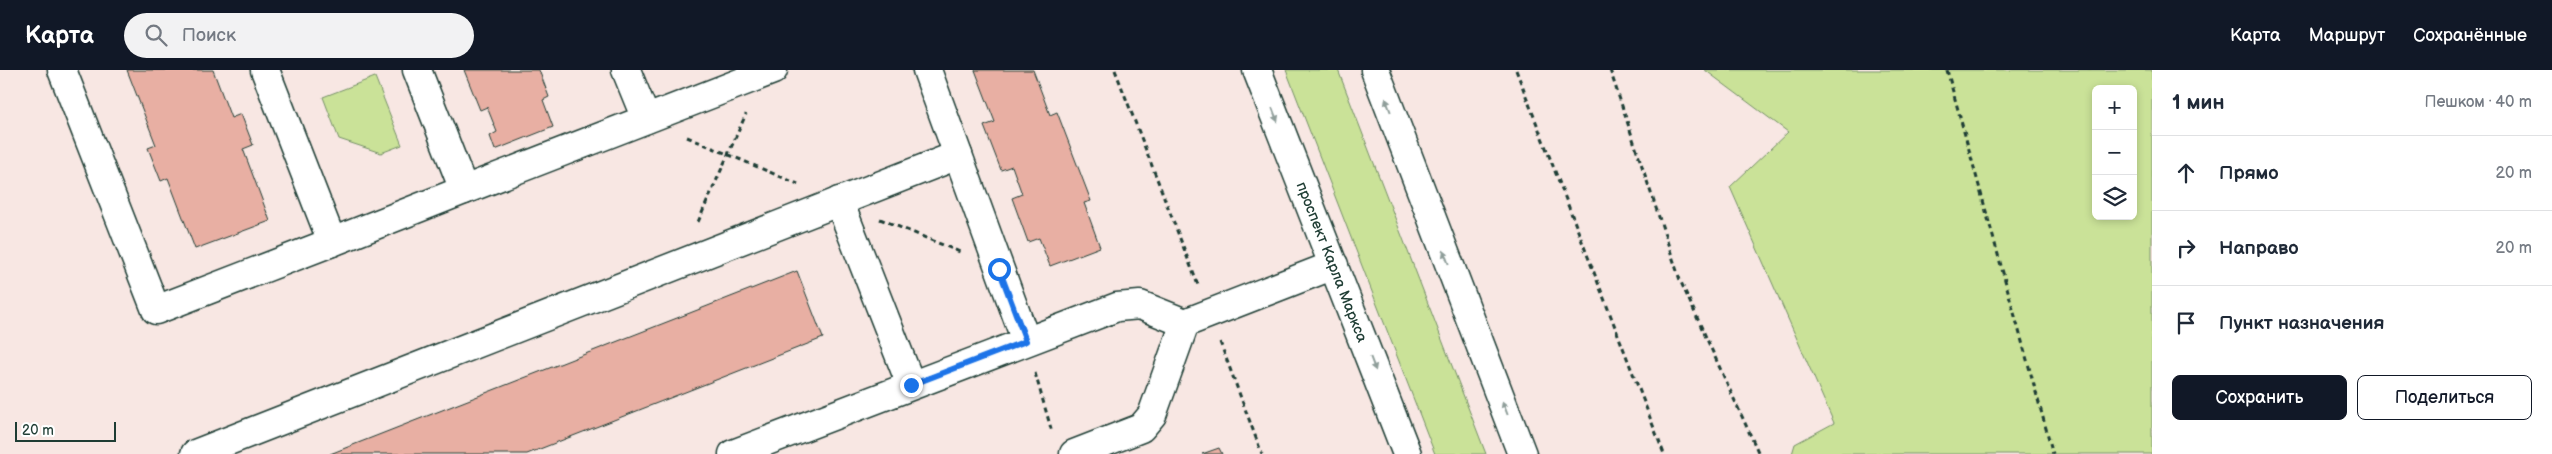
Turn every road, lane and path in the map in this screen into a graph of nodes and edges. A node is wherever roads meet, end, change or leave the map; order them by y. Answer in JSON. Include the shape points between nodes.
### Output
{"nodes":[{"id":1,"x":62,"y":70,"type":"edge"},
{"id":2,"x":265,"y":70,"type":"edge"},
{"id":3,"x":417,"y":70,"type":"edge"},
{"id":4,"x":626,"y":70,"type":"edge"},
{"id":5,"x":927,"y":70,"type":"edge"},
{"id":6,"x":1115,"y":70,"type":"edge"},
{"id":7,"x":1257,"y":70,"type":"edge"},
{"id":8,"x":1375,"y":70,"type":"edge"},
{"id":9,"x":1516,"y":70,"type":"edge"},
{"id":10,"x":1610,"y":70,"type":"edge"},
{"id":11,"x":1947,"y":70,"type":"edge"},
{"id":12,"x":768,"y":72,"type":"edge"},
{"id":13,"x":646,"y":120,"type":"junction"},
{"id":14,"x":958,"y":155,"type":"junction"},
{"id":15,"x":464,"y":190,"type":"junction"},
{"id":16,"x":839,"y":201,"type":"junction"},
{"id":17,"x":332,"y":242,"type":"junction"},
{"id":18,"x":679,"y":264,"type":"junction"},
{"id":19,"x":1334,"y":265,"type":"junction"},
{"id":20,"x":1197,"y":318,"type":"junction"},
{"id":21,"x":1026,"y":341,"type":"junction"},
{"id":22,"x":911,"y":385,"type":"junction"},
{"id":23,"x":1053,"y":435,"type":"dead end"},
{"id":24,"x":195,"y":454,"type":"edge"},
{"id":25,"x":733,"y":454,"type":"edge"},
{"id":26,"x":1074,"y":454,"type":"edge"},
{"id":27,"x":1262,"y":454,"type":"edge"},
{"id":28,"x":1408,"y":454,"type":"edge"},
{"id":29,"x":1522,"y":454,"type":"edge"},
{"id":30,"x":1664,"y":454,"type":"edge"},
{"id":31,"x":1759,"y":454,"type":"edge"},
{"id":32,"x":2053,"y":454,"type":"edge"}],
"edges":[{"from":1,"to":17,"type":"street","via":[[156,310]]},
{"from":2,"to":17,"type":"street"},
{"from":3,"to":15,"type":"street"},
{"from":4,"to":13,"type":"street"},
{"from":5,"to":14,"type":"street"},
{"from":6,"to":20,"type":"path"},
{"from":7,"to":19,"type":"street","name":"проспект Карла Маркса","one_way":true},
{"from":29,"to":8,"type":"street","one_way":true},
{"from":9,"to":30,"type":"path"},
{"from":10,"to":31,"type":"path","via":[[1680,280]]},
{"from":11,"to":32,"type":"path"},
{"from":12,"to":13,"type":"street"},
{"from":12,"to":18,"type":"path"},
{"from":13,"to":15,"type":"street"},
{"from":14,"to":16,"type":"street"},
{"from":14,"to":21,"type":"street"},
{"from":15,"to":17,"type":"street"},
{"from":16,"to":18,"type":"street"},
{"from":16,"to":22,"type":"street"},
{"from":18,"to":24,"type":"street"},
{"from":19,"to":20,"type":"street"},
{"from":19,"to":28,"type":"street","name":"проспект Карла Маркса","one_way":true},
{"from":20,"to":21,"type":"street","via":[[1140,305],[1117,307]]},
{"from":20,"to":26,"type":"street","via":[[1152,415],[1141,428]]},
{"from":20,"to":27,"type":"path"},
{"from":21,"to":22,"type":"street"},
{"from":21,"to":23,"type":"path"},
{"from":22,"to":25,"type":"street"}]}
